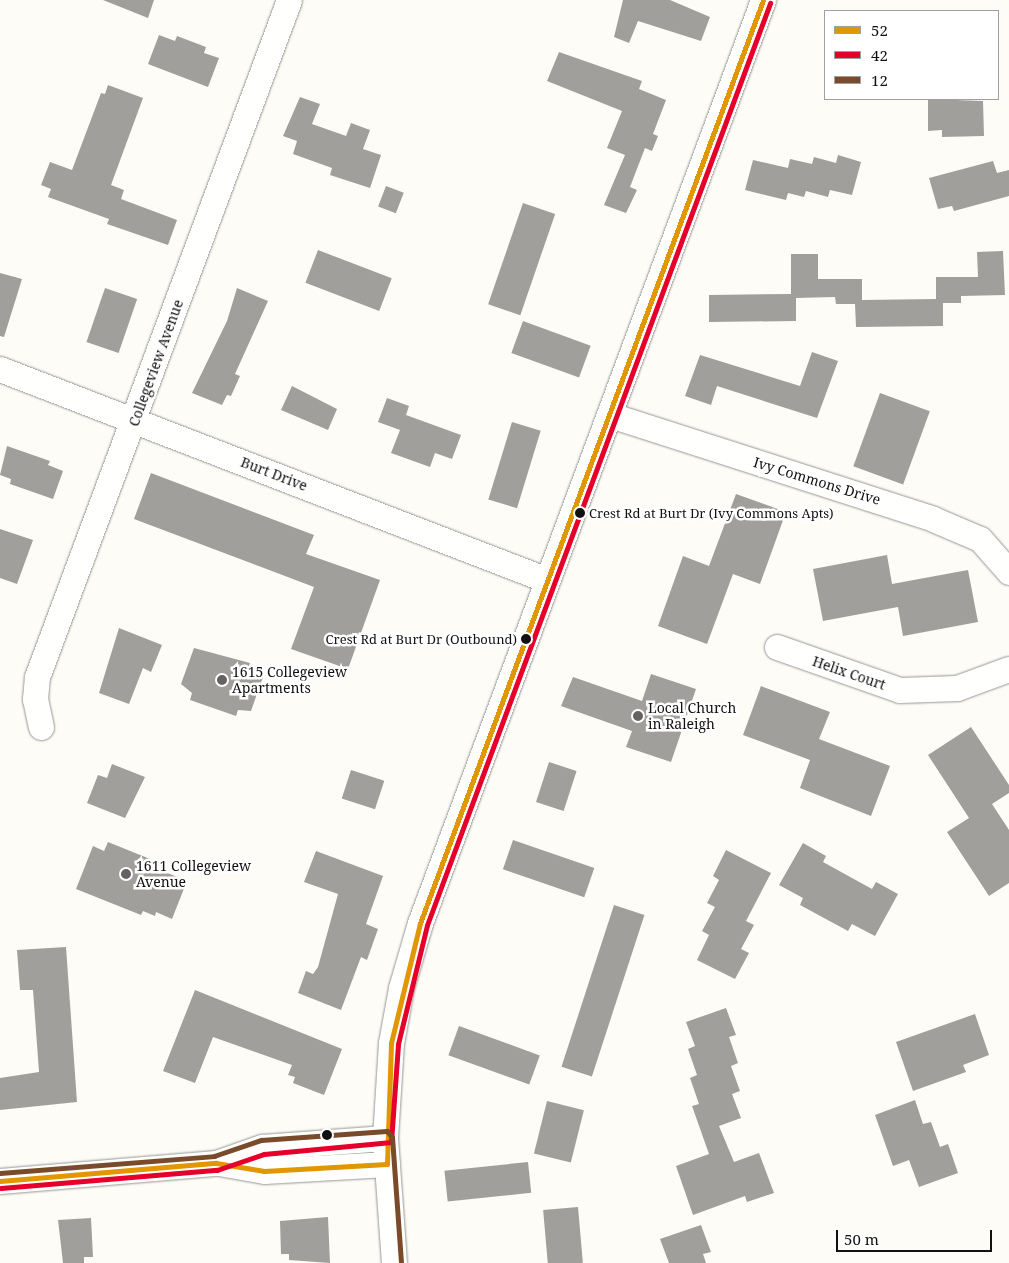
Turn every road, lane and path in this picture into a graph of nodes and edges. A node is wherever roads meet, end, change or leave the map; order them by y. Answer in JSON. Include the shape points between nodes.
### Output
{"nodes":[{"id":1,"x":289,"y":0,"type":"edge"},
{"id":2,"x":763,"y":0,"type":"edge"},
{"id":3,"x":0,"y":370,"type":"edge"},
{"id":4,"x":610,"y":415,"type":"junction"},
{"id":5,"x":135,"y":420,"type":"junction"},
{"id":6,"x":1009,"y":572,"type":"edge"},
{"id":7,"x":547,"y":580,"type":"junction"},
{"id":8,"x":777,"y":646,"type":"dead end"},
{"id":9,"x":1009,"y":669,"type":"edge"},
{"id":10,"x":41,"y":726,"type":"dead end"},
{"id":11,"x":385,"y":1138,"type":"junction"},
{"id":12,"x":216,"y":1163,"type":"junction"},
{"id":13,"x":387,"y":1164,"type":"junction"},
{"id":14,"x":0,"y":1181,"type":"edge"},
{"id":15,"x":394,"y":1263,"type":"edge"}],
"edges":[{"from":1,"to":5,"type":"street","name":"Collegeview Avenue"},
{"from":2,"to":4,"type":"street"},
{"from":3,"to":5,"type":"street","name":"Burt Drive"},
{"from":4,"to":6,"type":"street","name":"Ivy Commons Drive","via":[[933,519],[980,539]]},
{"from":4,"to":7,"type":"street"},
{"from":5,"to":7,"type":"street","name":"Burt Drive"},
{"from":5,"to":10,"type":"street","name":"Collegeview Avenue","via":[[37,677],[35,699]]},
{"from":7,"to":11,"type":"street","via":[[420,923],[400,988],[391,1043]]},
{"from":8,"to":9,"type":"street","name":"Helix Court","via":[[900,690],[956,688]]},
{"from":11,"to":12,"type":"street","via":[[262,1147]]},
{"from":11,"to":13,"type":"street"},
{"from":12,"to":13,"type":"street","via":[[264,1171]]},
{"from":12,"to":14,"type":"street"},
{"from":13,"to":15,"type":"street"}]}
